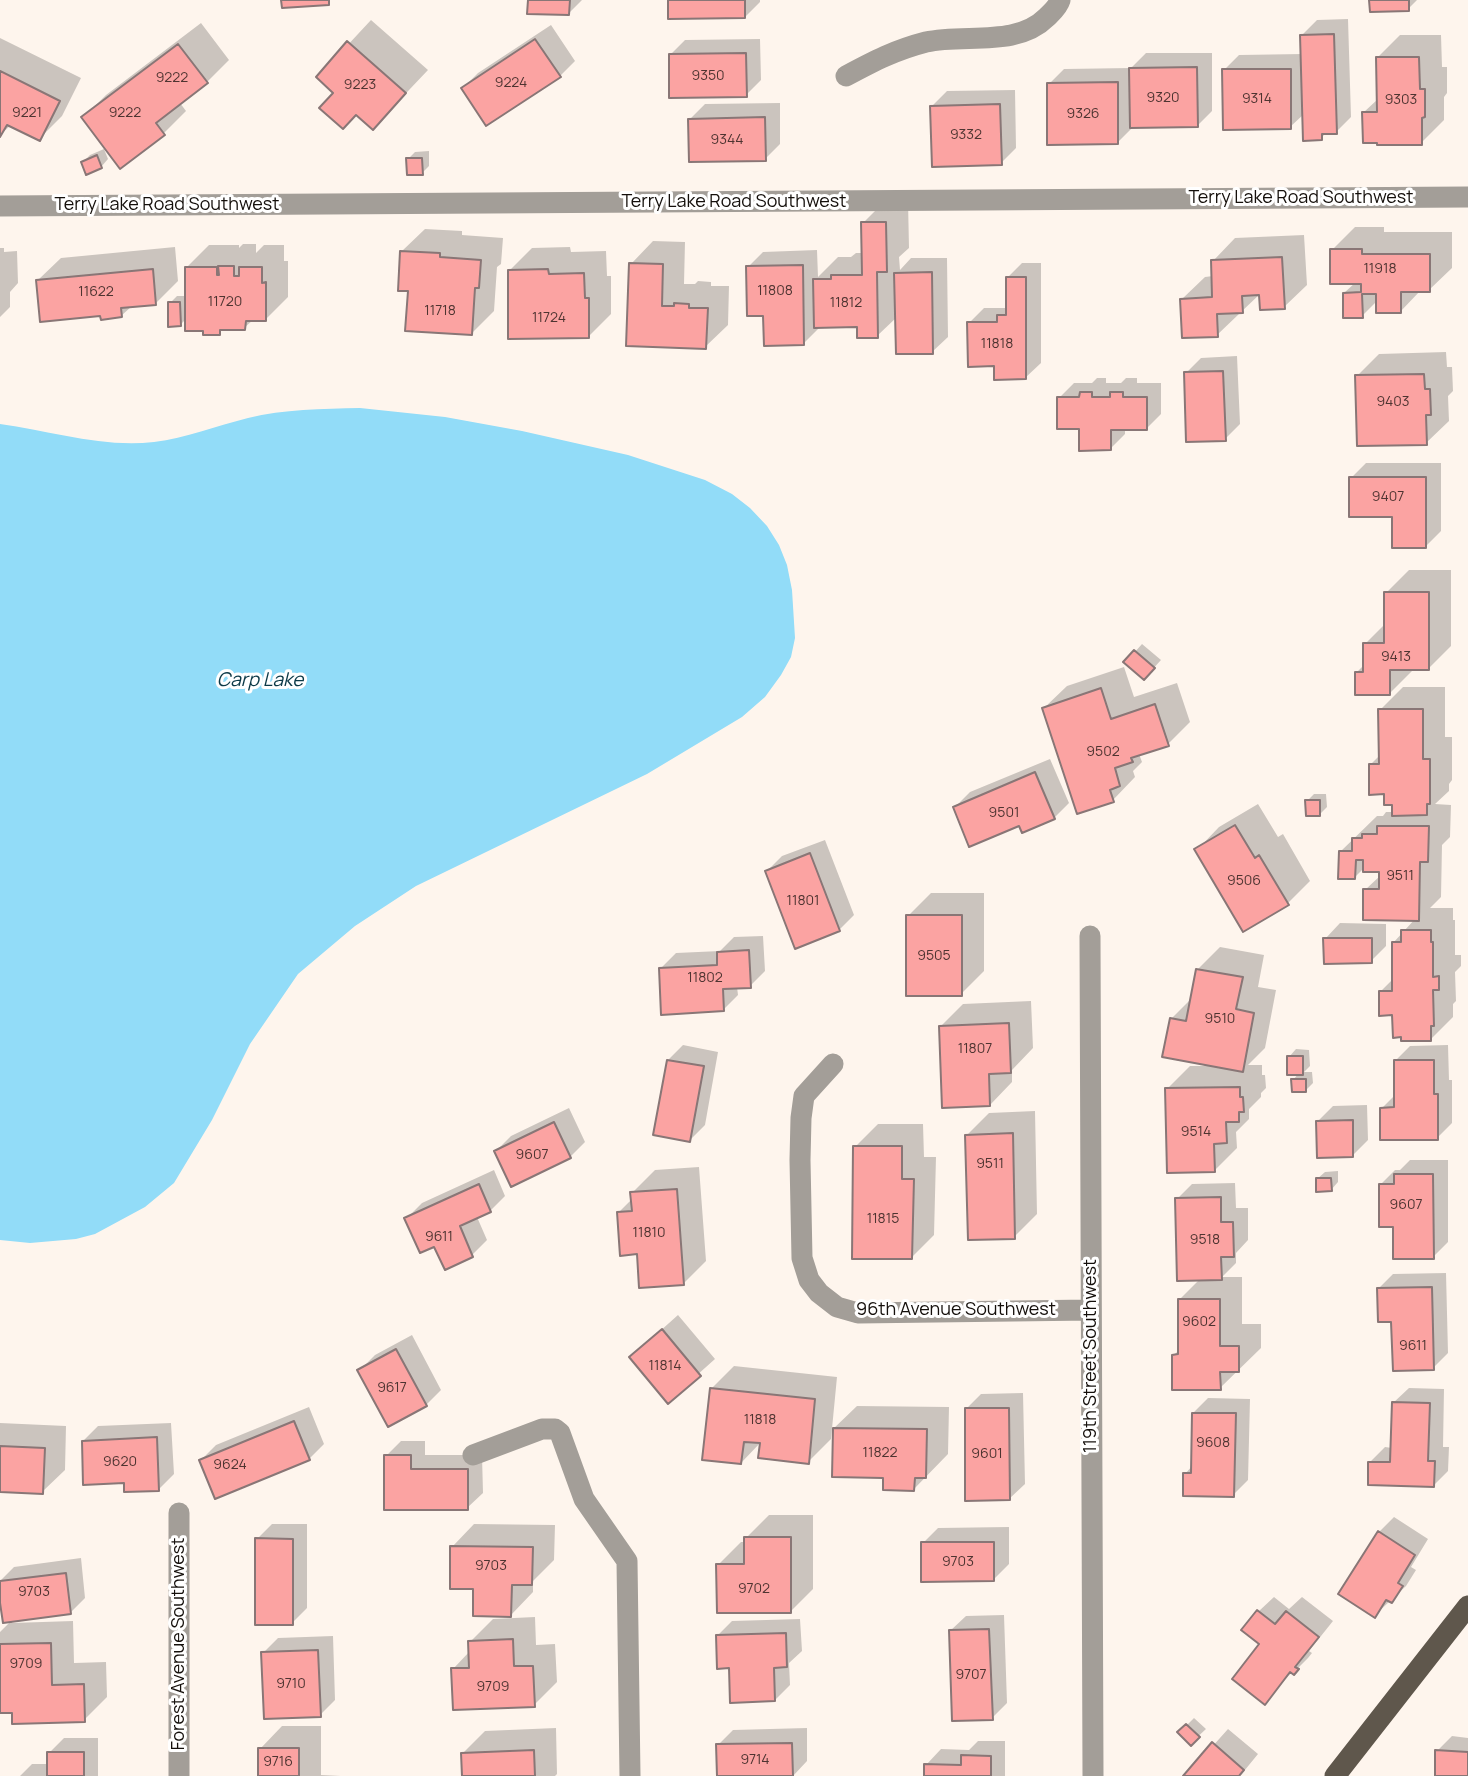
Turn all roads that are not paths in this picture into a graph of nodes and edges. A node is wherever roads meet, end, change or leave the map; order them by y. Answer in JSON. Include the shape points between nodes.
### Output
{"nodes":[{"id":1,"x":1060,"y":0,"type":"edge"},
{"id":2,"x":846,"y":76,"type":"dead end"},
{"id":3,"x":1468,"y":197,"type":"edge"},
{"id":4,"x":0,"y":206,"type":"edge"},
{"id":5,"x":1090,"y":936,"type":"dead end"},
{"id":6,"x":833,"y":1064,"type":"dead end"},
{"id":7,"x":1091,"y":1310,"type":"junction"},
{"id":8,"x":473,"y":1455,"type":"dead end"},
{"id":9,"x":179,"y":1513,"type":"dead end"},
{"id":10,"x":1468,"y":1606,"type":"edge"},
{"id":11,"x":179,"y":1776,"type":"edge"},
{"id":12,"x":630,"y":1776,"type":"edge"},
{"id":13,"x":1093,"y":1776,"type":"edge"},
{"id":14,"x":1335,"y":1776,"type":"edge"}],
"edges":[{"from":1,"to":2,"type":"street","via":[[1037,27],[1008,36],[930,41],[892,52]]},
{"from":3,"to":4,"type":"street","name":"Terry Lake Road Southwest"},
{"from":5,"to":7,"type":"street","name":"119th Street Southwest"},
{"from":6,"to":7,"type":"street","name":"96th Avenue Southwest","via":[[804,1096],[801,1118],[802,1258],[819,1293],[837,1307],[858,1313]]},
{"from":7,"to":13,"type":"street","name":"119th Street Southwest"},
{"from":8,"to":12,"type":"street","via":[[541,1429],[555,1429],[584,1499],[627,1561]]},
{"from":9,"to":11,"type":"street","name":"Forest Avenue Southwest"},
{"from":10,"to":14,"type":"main road"}]}
